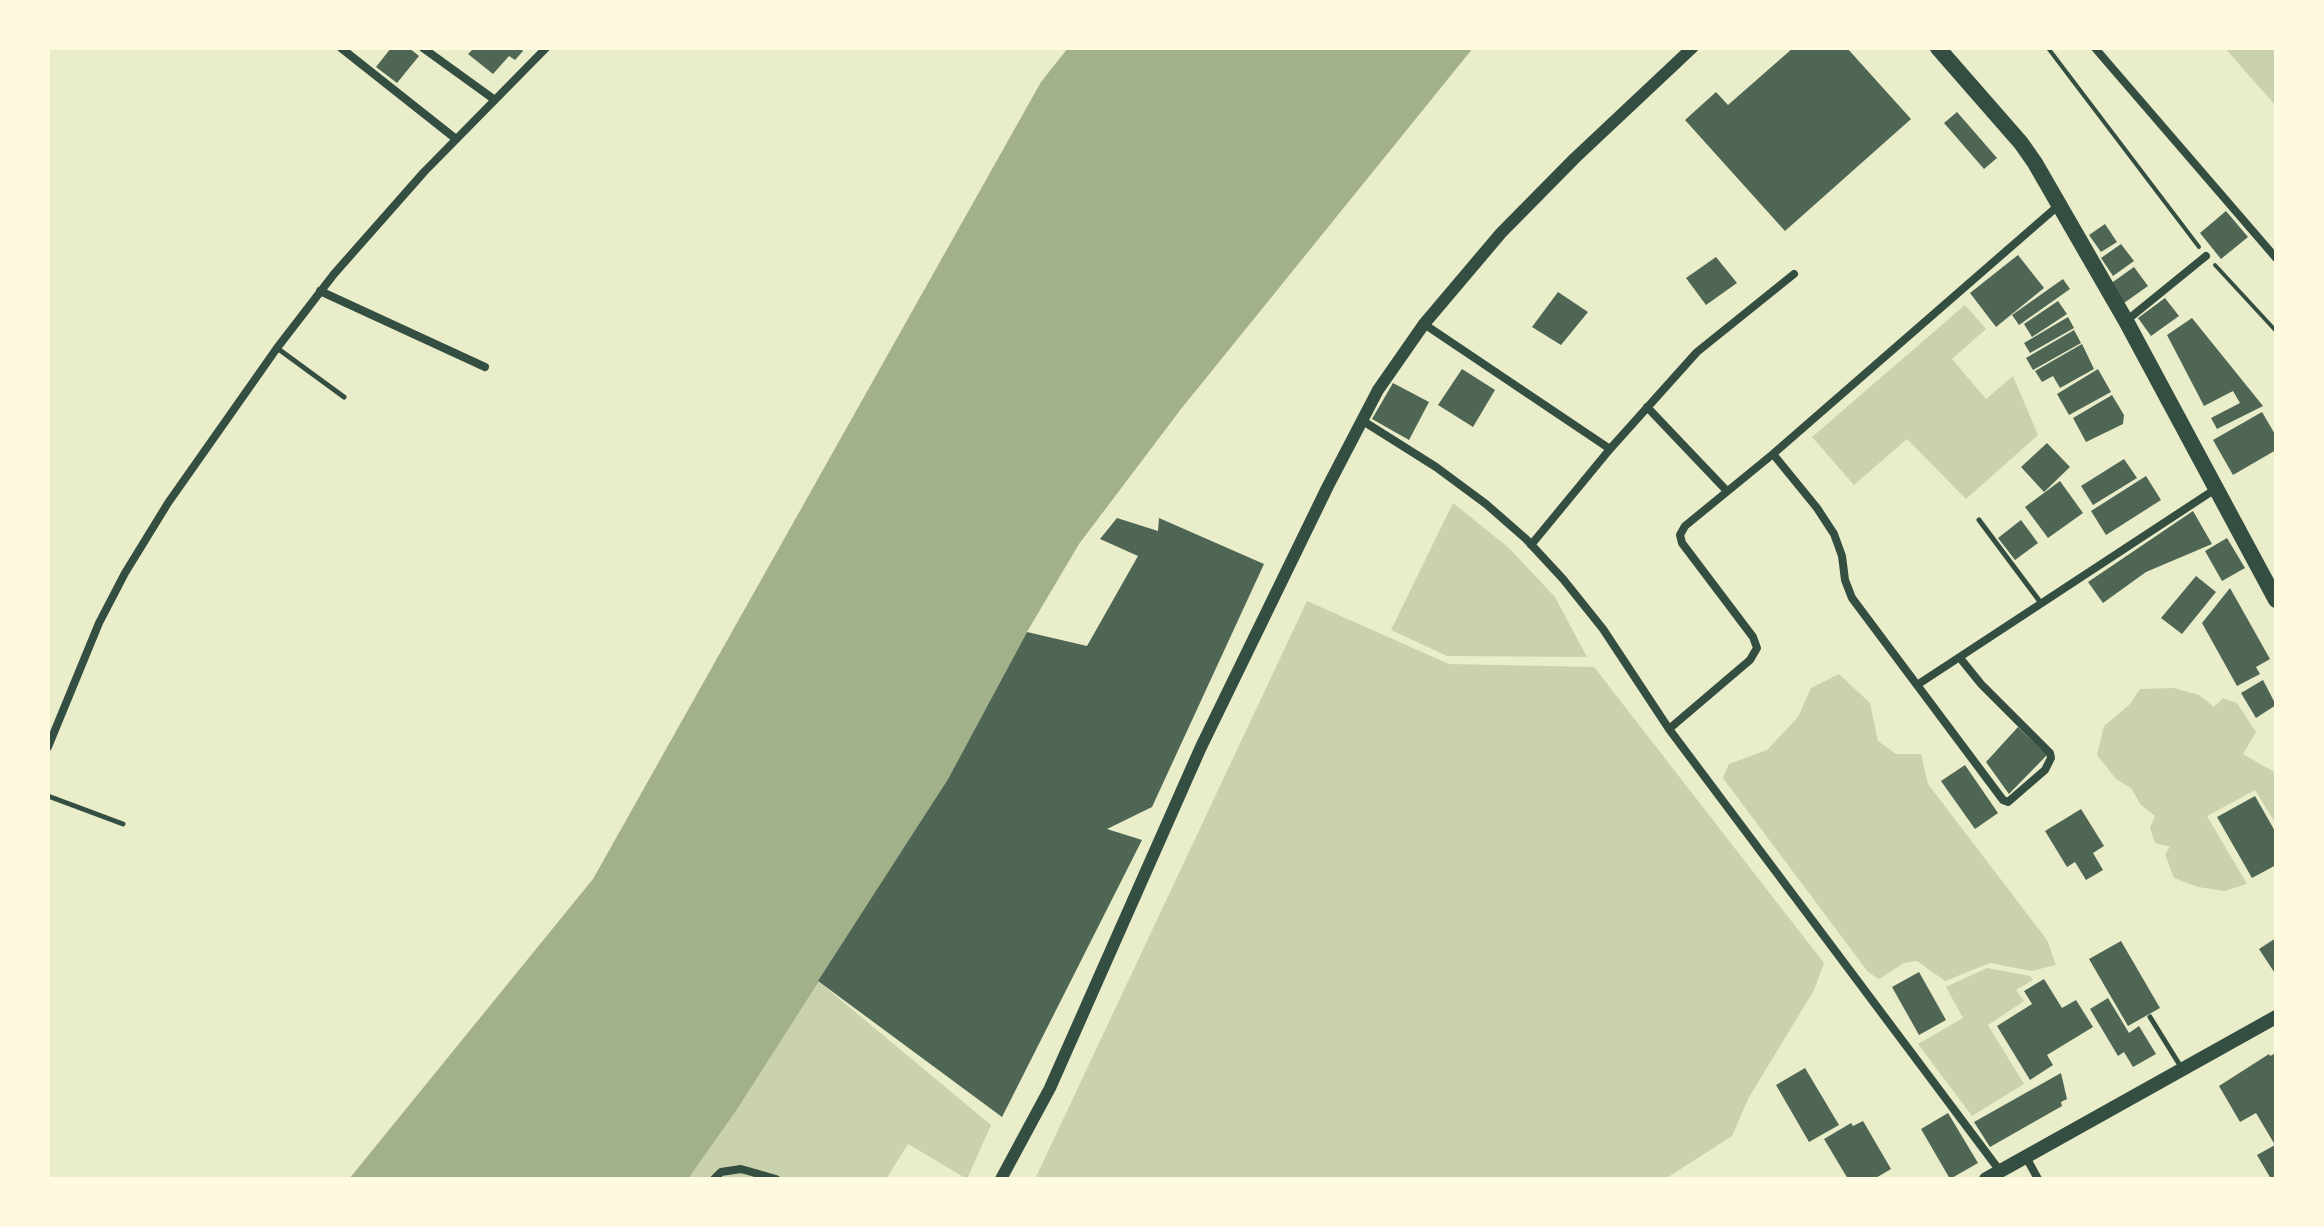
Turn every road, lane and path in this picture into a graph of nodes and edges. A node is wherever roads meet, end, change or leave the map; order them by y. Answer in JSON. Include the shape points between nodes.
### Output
{"nodes":[{"id":1,"x":341,"y":48,"type":"edge"},
{"id":2,"x":423,"y":48,"type":"edge"},
{"id":3,"x":546,"y":48,"type":"edge"},
{"id":4,"x":1692,"y":48,"type":"edge"},
{"id":5,"x":1938,"y":48,"type":"edge"},
{"id":6,"x":2048,"y":48,"type":"edge"},
{"id":7,"x":2095,"y":48,"type":"edge"},
{"id":8,"x":495,"y":100,"type":"junction"},
{"id":9,"x":456,"y":139,"type":"junction"},
{"id":10,"x":2059,"y":205,"type":"junction"},
{"id":11,"x":2206,"y":256,"type":"junction"},
{"id":12,"x":2276,"y":258,"type":"edge"},
{"id":13,"x":1794,"y":274,"type":"dead end"},
{"id":14,"x":320,"y":291,"type":"junction"},
{"id":15,"x":2126,"y":321,"type":"junction"},
{"id":16,"x":1424,"y":324,"type":"junction"},
{"id":17,"x":2276,"y":331,"type":"edge"},
{"id":18,"x":277,"y":348,"type":"junction"},
{"id":19,"x":485,"y":367,"type":"dead end"},
{"id":20,"x":344,"y":397,"type":"dead end"},
{"id":21,"x":1647,"y":407,"type":"junction"},
{"id":22,"x":1363,"y":421,"type":"junction"},
{"id":23,"x":1610,"y":449,"type":"junction"},
{"id":24,"x":1773,"y":454,"type":"junction"},
{"id":25,"x":2217,"y":488,"type":"junction"},
{"id":26,"x":1726,"y":490,"type":"junction"},
{"id":27,"x":1979,"y":520,"type":"dead end"},
{"id":28,"x":1531,"y":545,"type":"junction"},
{"id":29,"x":2276,"y":600,"type":"edge"},
{"id":30,"x":2041,"y":604,"type":"junction"},
{"id":31,"x":1960,"y":658,"type":"junction"},
{"id":32,"x":1917,"y":685,"type":"junction"},
{"id":33,"x":1669,"y":729,"type":"junction"},
{"id":34,"x":48,"y":747,"type":"edge"},
{"id":35,"x":48,"y":796,"type":"edge"},
{"id":36,"x":123,"y":824,"type":"dead end"},
{"id":37,"x":2150,"y":1017,"type":"dead end"},
{"id":38,"x":2276,"y":1017,"type":"edge"},
{"id":39,"x":2183,"y":1070,"type":"junction"},
{"id":40,"x":2026,"y":1157,"type":"junction"},
{"id":41,"x":1991,"y":1177,"type":"edge"},
{"id":42,"x":714,"y":1179,"type":"edge"},
{"id":43,"x":776,"y":1179,"type":"edge"},
{"id":44,"x":1001,"y":1179,"type":"edge"},
{"id":45,"x":2038,"y":1179,"type":"edge"}],
"edges":[{"from":1,"to":9,"type":"street"},
{"from":2,"to":8,"type":"street"},
{"from":3,"to":8,"type":"street"},
{"from":4,"to":16,"type":"street","via":[[1537,195]]},
{"from":5,"to":10,"type":"main road","via":[[2021,143]]},
{"from":6,"to":11,"type":"path"},
{"from":7,"to":12,"type":"street"},
{"from":8,"to":9,"type":"street"},
{"from":9,"to":14,"type":"street"},
{"from":10,"to":15,"type":"main road"},
{"from":10,"to":24,"type":"street"},
{"from":11,"to":15,"type":"street"},
{"from":11,"to":17,"type":"path"},
{"from":13,"to":21,"type":"street","via":[[1697,352]]},
{"from":14,"to":18,"type":"street"},
{"from":14,"to":19,"type":"street"},
{"from":15,"to":25,"type":"main road"},
{"from":16,"to":22,"type":"street"},
{"from":16,"to":23,"type":"street"},
{"from":18,"to":20,"type":"lane"},
{"from":18,"to":34,"type":"street","via":[[125,573]]},
{"from":21,"to":23,"type":"street"},
{"from":21,"to":26,"type":"street"},
{"from":22,"to":28,"type":"street","via":[[1436,467]]},
{"from":22,"to":44,"type":"street","via":[[1201,747],[1050,1088]]},
{"from":23,"to":28,"type":"street"},
{"from":24,"to":26,"type":"street"},
{"from":24,"to":32,"type":"street","via":[[1834,534],[1852,598]]},
{"from":25,"to":29,"type":"main road"},
{"from":25,"to":30,"type":"street"},
{"from":26,"to":33,"type":"street","via":[[1680,535],[1757,648],[1750,660]]},
{"from":27,"to":30,"type":"lane"},
{"from":28,"to":33,"type":"street","via":[[1603,629]]},
{"from":30,"to":31,"type":"street"},
{"from":31,"to":32,"type":"street"},
{"from":31,"to":32,"type":"street","via":[[2050,753],[2045,770],[2008,802]]},
{"from":33,"to":41,"type":"street"},
{"from":35,"to":36,"type":"lane"},
{"from":37,"to":39,"type":"lane"},
{"from":38,"to":39,"type":"main road"},
{"from":39,"to":40,"type":"main road"},
{"from":40,"to":41,"type":"main road"},
{"from":40,"to":45,"type":"street"},
{"from":42,"to":43,"type":"street","via":[[721,1172],[741,1169]]}]}
